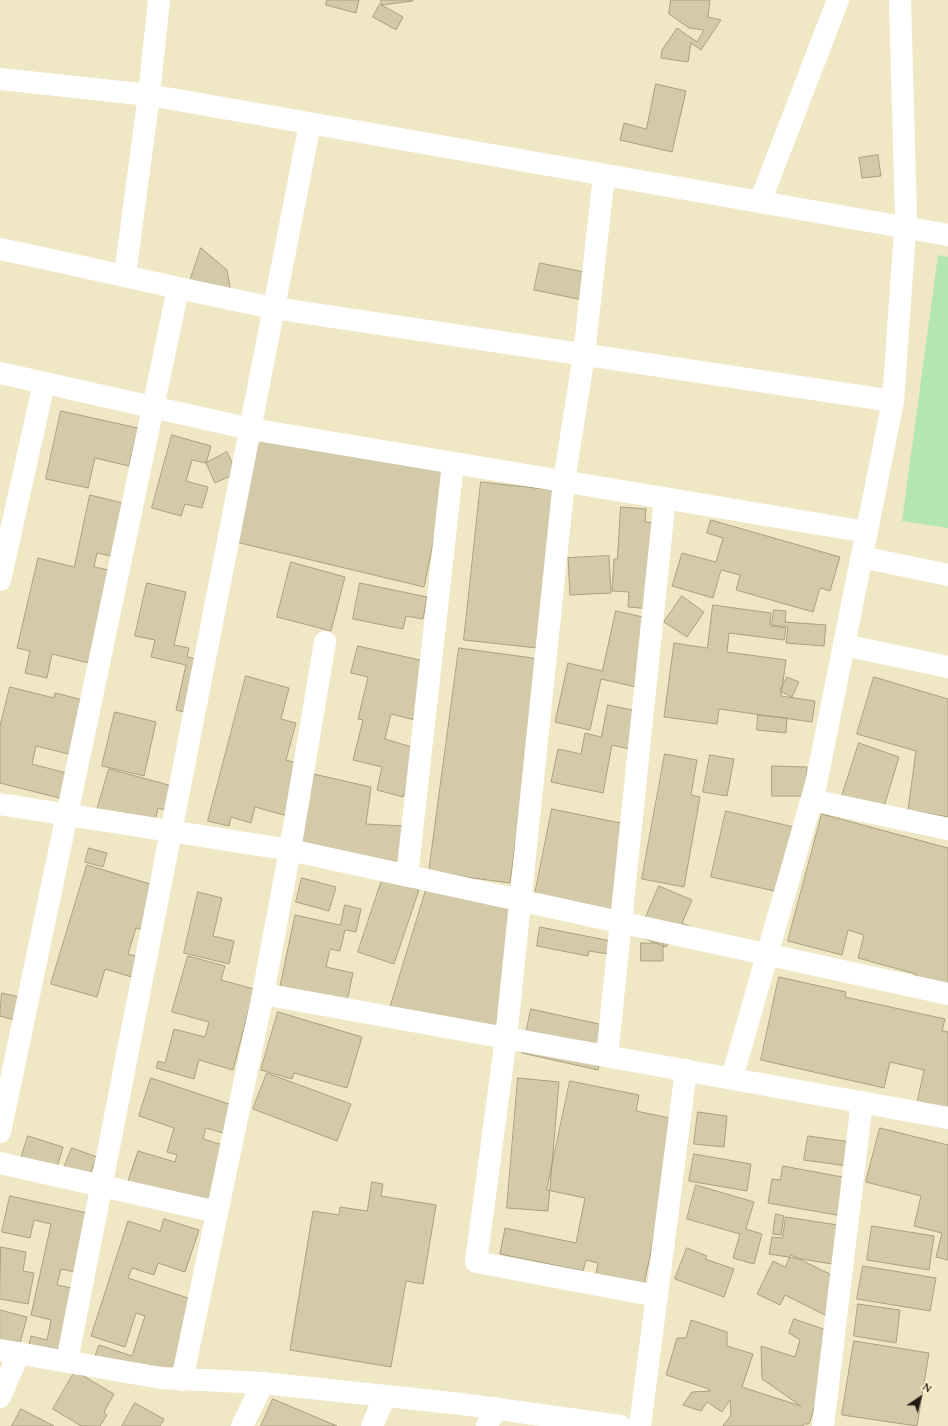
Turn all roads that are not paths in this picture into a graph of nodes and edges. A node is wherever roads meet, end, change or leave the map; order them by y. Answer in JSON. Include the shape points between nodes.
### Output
{"nodes":[{"id":1,"x":158,"y":0,"type":"edge"},
{"id":2,"x":838,"y":0,"type":"edge"},
{"id":3,"x":900,"y":0,"type":"edge"},
{"id":4,"x":0,"y":79,"type":"edge"},
{"id":5,"x":148,"y":95,"type":"junction"},
{"id":6,"x":310,"y":124,"type":"junction"},
{"id":7,"x":604,"y":175,"type":"junction"},
{"id":8,"x":760,"y":202,"type":"junction"},
{"id":9,"x":906,"y":228,"type":"junction"},
{"id":10,"x":948,"y":235,"type":"edge"},
{"id":11,"x":0,"y":248,"type":"edge"},
{"id":12,"x":125,"y":275,"type":"junction"},
{"id":13,"x":178,"y":289,"type":"junction"},
{"id":14,"x":274,"y":308,"type":"junction"},
{"id":15,"x":584,"y":355,"type":"junction"},
{"id":16,"x":0,"y":373,"type":"edge"},
{"id":17,"x":44,"y":383,"type":"junction"},
{"id":18,"x":893,"y":402,"type":"junction"},
{"id":19,"x":153,"y":407,"type":"junction"},
{"id":20,"x":250,"y":429,"type":"junction"},
{"id":21,"x":453,"y":462,"type":"junction"},
{"id":22,"x":564,"y":481,"type":"junction"},
{"id":23,"x":9,"y":498,"type":"edge"},
{"id":24,"x":665,"y":498,"type":"junction"},
{"id":25,"x":867,"y":532,"type":"junction"},
{"id":26,"x":862,"y":557,"type":"junction"},
{"id":27,"x":948,"y":575,"type":"edge"},
{"id":28,"x":0,"y":580,"type":"edge"},
{"id":29,"x":325,"y":642,"type":"dead end"},
{"id":30,"x":844,"y":645,"type":"junction"},
{"id":31,"x":948,"y":667,"type":"edge"},
{"id":32,"x":812,"y":800,"type":"junction"},
{"id":33,"x":0,"y":804,"type":"edge"},
{"id":34,"x":67,"y":813,"type":"junction"},
{"id":35,"x":948,"y":829,"type":"edge"},
{"id":36,"x":171,"y":830,"type":"junction"},
{"id":37,"x":290,"y":850,"type":"junction"},
{"id":38,"x":407,"y":876,"type":"junction"},
{"id":39,"x":521,"y":901,"type":"junction"},
{"id":40,"x":620,"y":923,"type":"junction"},
{"id":41,"x":767,"y":956,"type":"junction"},
{"id":42,"x":264,"y":994,"type":"junction"},
{"id":43,"x":948,"y":994,"type":"edge"},
{"id":44,"x":506,"y":1038,"type":"junction"},
{"id":45,"x":607,"y":1056,"type":"junction"},
{"id":46,"x":686,"y":1070,"type":"junction"},
{"id":47,"x":732,"y":1078,"type":"junction"},
{"id":48,"x":862,"y":1102,"type":"junction"},
{"id":49,"x":948,"y":1118,"type":"edge"},
{"id":50,"x":0,"y":1132,"type":"edge"},
{"id":51,"x":0,"y":1163,"type":"edge"},
{"id":52,"x":102,"y":1186,"type":"junction"},
{"id":53,"x":217,"y":1212,"type":"junction"},
{"id":54,"x":657,"y":1296,"type":"junction"},
{"id":55,"x":9,"y":1351,"type":"edge"},
{"id":56,"x":67,"y":1361,"type":"junction"},
{"id":57,"x":182,"y":1380,"type":"junction"},
{"id":58,"x":263,"y":1382,"type":"junction"},
{"id":59,"x":385,"y":1396,"type":"junction"},
{"id":60,"x":0,"y":1397,"type":"edge"},
{"id":61,"x":491,"y":1417,"type":"edge"},
{"id":62,"x":242,"y":1426,"type":"edge"},
{"id":63,"x":372,"y":1426,"type":"edge"},
{"id":64,"x":614,"y":1426,"type":"edge"},
{"id":65,"x":640,"y":1426,"type":"edge"},
{"id":66,"x":823,"y":1426,"type":"edge"}],
"edges":[{"from":1,"to":5,"type":"street"},
{"from":2,"to":8,"type":"street"},
{"from":3,"to":9,"type":"street"},
{"from":4,"to":5,"type":"street"},
{"from":5,"to":6,"type":"street"},
{"from":5,"to":12,"type":"street"},
{"from":6,"to":7,"type":"street"},
{"from":6,"to":14,"type":"street"},
{"from":7,"to":8,"type":"street"},
{"from":7,"to":15,"type":"street"},
{"from":8,"to":9,"type":"street"},
{"from":9,"to":10,"type":"street"},
{"from":9,"to":18,"type":"street"},
{"from":11,"to":12,"type":"street"},
{"from":12,"to":13,"type":"street"},
{"from":13,"to":14,"type":"street"},
{"from":13,"to":19,"type":"street"},
{"from":14,"to":15,"type":"street"},
{"from":14,"to":20,"type":"street"},
{"from":15,"to":18,"type":"street"},
{"from":15,"to":22,"type":"street"},
{"from":16,"to":17,"type":"street"},
{"from":17,"to":19,"type":"street"},
{"from":17,"to":23,"type":"street"},
{"from":18,"to":25,"type":"street"},
{"from":19,"to":20,"type":"street"},
{"from":19,"to":34,"type":"street"},
{"from":20,"to":21,"type":"street"},
{"from":20,"to":36,"type":"street"},
{"from":21,"to":22,"type":"street"},
{"from":21,"to":38,"type":"street"},
{"from":22,"to":24,"type":"street"},
{"from":22,"to":39,"type":"street"},
{"from":23,"to":28,"type":"street"},
{"from":24,"to":25,"type":"street"},
{"from":24,"to":40,"type":"street"},
{"from":25,"to":26,"type":"street"},
{"from":26,"to":27,"type":"street"},
{"from":26,"to":30,"type":"street"},
{"from":29,"to":37,"type":"street"},
{"from":30,"to":31,"type":"street"},
{"from":30,"to":32,"type":"street"},
{"from":32,"to":35,"type":"street"},
{"from":32,"to":41,"type":"street"},
{"from":33,"to":34,"type":"street"},
{"from":34,"to":36,"type":"street"},
{"from":34,"to":50,"type":"street"},
{"from":36,"to":37,"type":"street"},
{"from":36,"to":52,"type":"street"},
{"from":37,"to":38,"type":"street"},
{"from":37,"to":42,"type":"street"},
{"from":38,"to":39,"type":"street"},
{"from":39,"to":40,"type":"street"},
{"from":39,"to":44,"type":"street"},
{"from":40,"to":41,"type":"street"},
{"from":40,"to":45,"type":"street"},
{"from":41,"to":43,"type":"street"},
{"from":41,"to":47,"type":"street"},
{"from":42,"to":44,"type":"street"},
{"from":42,"to":53,"type":"street"},
{"from":44,"to":45,"type":"street"},
{"from":44,"to":54,"type":"street","via":[[476,1262]]},
{"from":45,"to":46,"type":"street"},
{"from":46,"to":47,"type":"street"},
{"from":46,"to":54,"type":"street"},
{"from":47,"to":48,"type":"street"},
{"from":48,"to":49,"type":"street"},
{"from":48,"to":66,"type":"street"},
{"from":51,"to":52,"type":"street"},
{"from":52,"to":53,"type":"street"},
{"from":52,"to":56,"type":"street"},
{"from":53,"to":57,"type":"street"},
{"from":54,"to":65,"type":"street"},
{"from":55,"to":56,"type":"street"},
{"from":55,"to":60,"type":"street"},
{"from":56,"to":57,"type":"street"},
{"from":57,"to":58,"type":"street"},
{"from":58,"to":59,"type":"street"},
{"from":58,"to":62,"type":"street"},
{"from":59,"to":61,"type":"street"},
{"from":59,"to":63,"type":"street"},
{"from":61,"to":64,"type":"street"}]}
